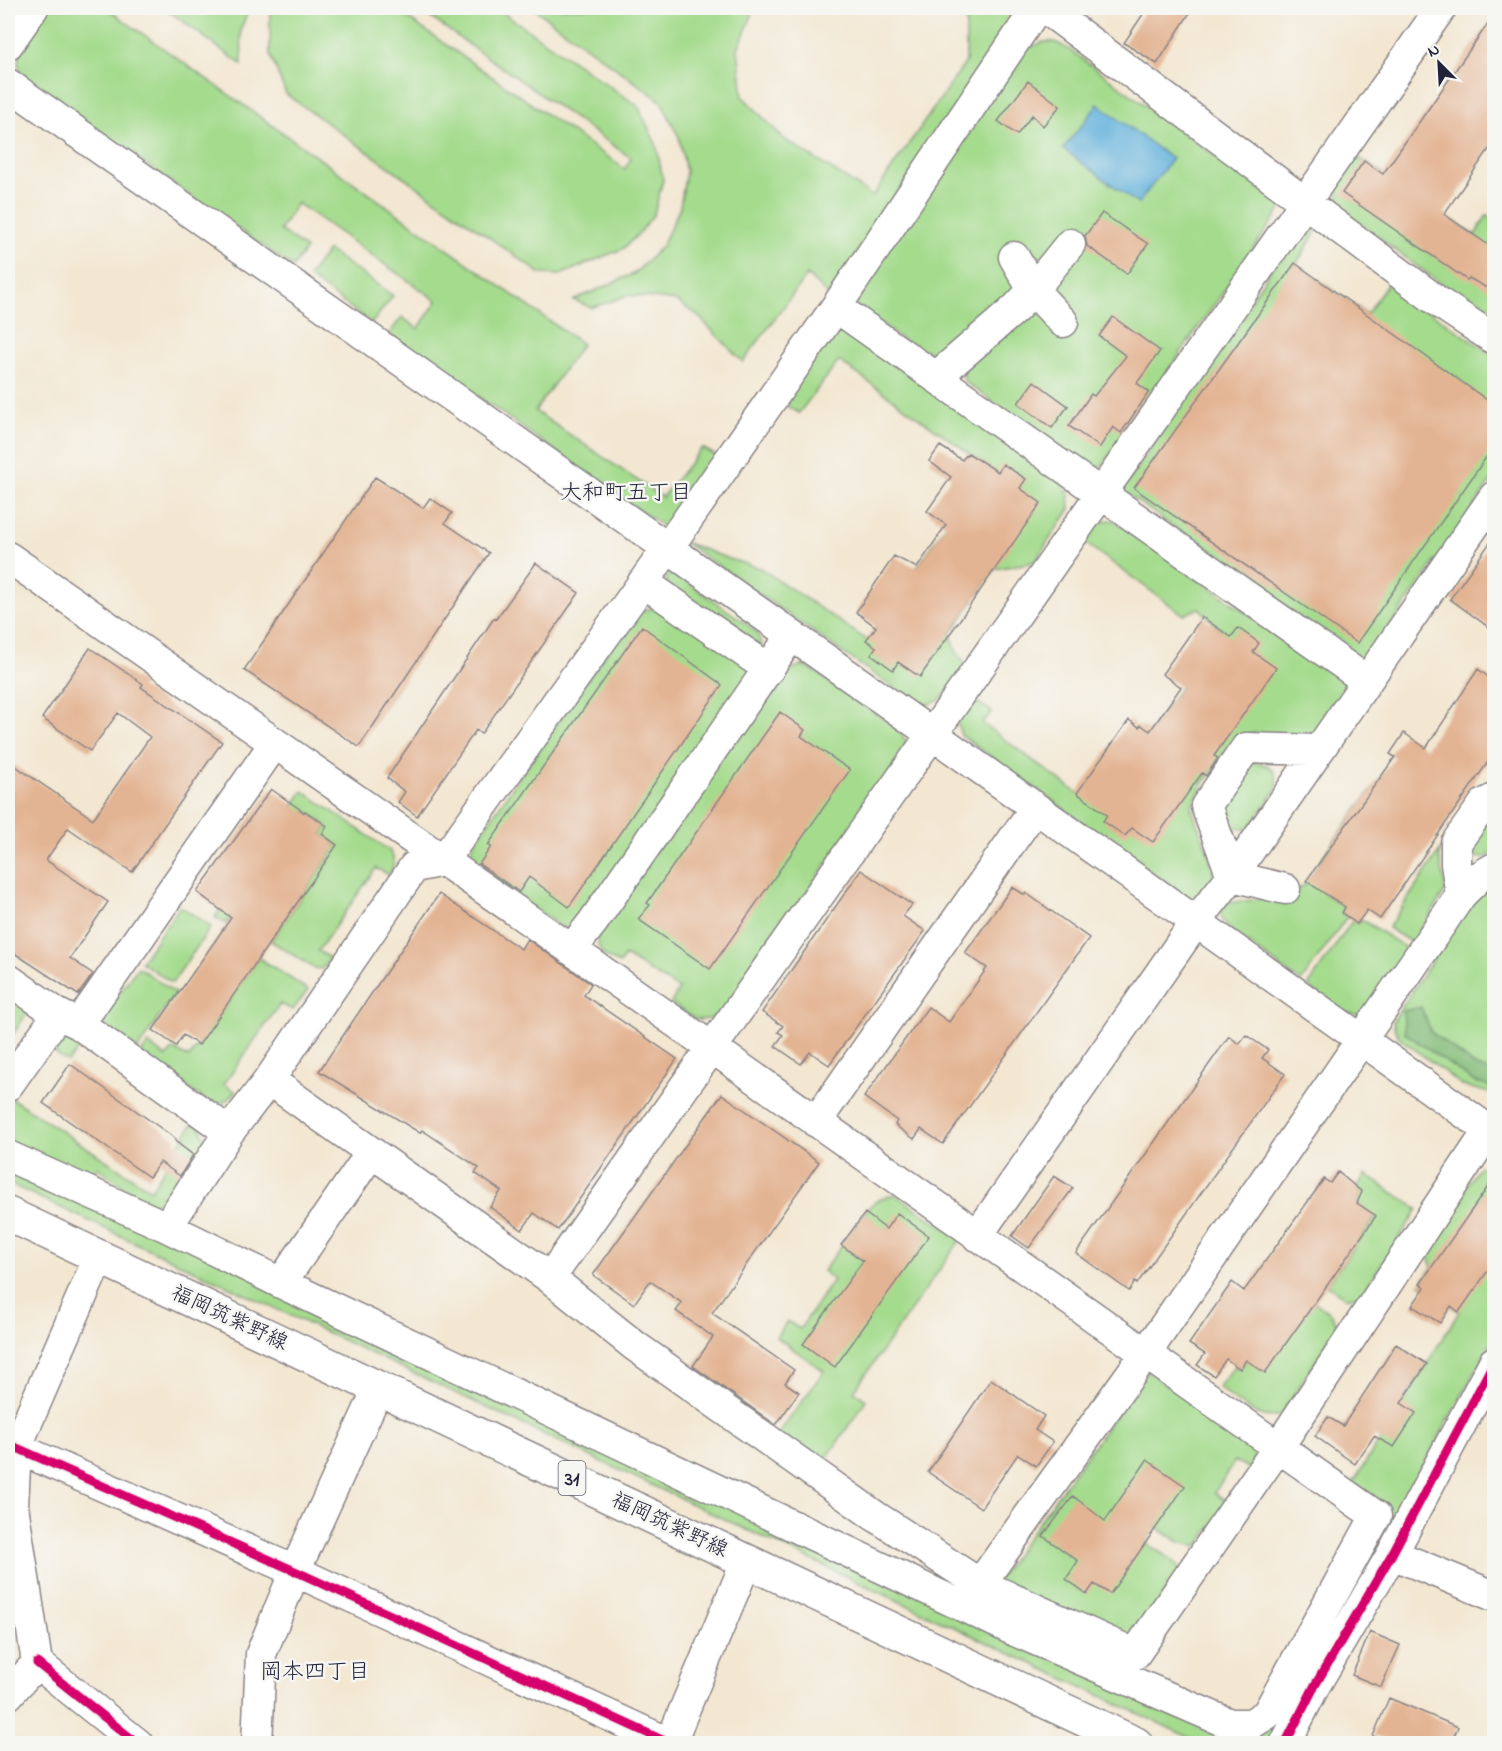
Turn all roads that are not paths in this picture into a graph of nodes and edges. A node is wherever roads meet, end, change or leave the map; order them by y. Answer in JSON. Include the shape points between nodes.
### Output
{"nodes":[{"id":1,"x":33,"y":8,"type":"edge"},
{"id":2,"x":1037,"y":8,"type":"edge"},
{"id":3,"x":1044,"y":8,"type":"edge"},
{"id":4,"x":1441,"y":8,"type":"edge"},
{"id":5,"x":8,"y":44,"type":"edge"},
{"id":6,"x":8,"y":84,"type":"edge"},
{"id":7,"x":1307,"y":202,"type":"junction"},
{"id":8,"x":1070,"y":244,"type":"dead end"},
{"id":9,"x":1014,"y":257,"type":"dead end"},
{"id":10,"x":1033,"y":290,"type":"junction"},
{"id":11,"x":836,"y":307,"type":"junction"},
{"id":12,"x":1063,"y":322,"type":"dead end"},
{"id":13,"x":1494,"y":339,"type":"edge"},
{"id":14,"x":936,"y":376,"type":"junction"},
{"id":15,"x":1100,"y":493,"type":"junction"},
{"id":16,"x":1494,"y":497,"type":"edge"},
{"id":17,"x":667,"y":549,"type":"junction"},
{"id":18,"x":8,"y":557,"type":"edge"},
{"id":19,"x":643,"y":582,"type":"junction"},
{"id":20,"x":791,"y":636,"type":"junction"},
{"id":21,"x":769,"y":669,"type":"junction"},
{"id":22,"x":1367,"y":681,"type":"junction"},
{"id":23,"x":932,"y":735,"type":"junction"},
{"id":24,"x":274,"y":744,"type":"junction"},
{"id":25,"x":1319,"y":750,"type":"junction"},
{"id":26,"x":1494,"y":799,"type":"edge"},
{"id":27,"x":1035,"y":808,"type":"junction"},
{"id":28,"x":443,"y":861,"type":"junction"},
{"id":29,"x":1494,"y":868,"type":"edge"},
{"id":30,"x":1232,"y":876,"type":"junction"},
{"id":31,"x":1285,"y":889,"type":"dead end"},
{"id":32,"x":1461,"y":895,"type":"junction"},
{"id":33,"x":1195,"y":923,"type":"junction"},
{"id":34,"x":571,"y":950,"type":"junction"},
{"id":35,"x":8,"y":979,"type":"edge"},
{"id":36,"x":69,"y":1019,"type":"junction"},
{"id":37,"x":1360,"y":1040,"type":"junction"},
{"id":38,"x":711,"y":1047,"type":"junction"},
{"id":39,"x":269,"y":1080,"type":"junction"},
{"id":40,"x":8,"y":1084,"type":"edge"},
{"id":41,"x":816,"y":1122,"type":"junction"},
{"id":42,"x":229,"y":1132,"type":"junction"},
{"id":43,"x":1492,"y":1132,"type":"edge"},
{"id":44,"x":371,"y":1153,"type":"junction"},
{"id":45,"x":8,"y":1156,"type":"edge"},
{"id":46,"x":8,"y":1214,"type":"edge"},
{"id":47,"x":167,"y":1227,"type":"junction"},
{"id":48,"x":977,"y":1236,"type":"junction"},
{"id":49,"x":99,"y":1257,"type":"junction"},
{"id":50,"x":550,"y":1278,"type":"junction"},
{"id":51,"x":281,"y":1283,"type":"junction"},
{"id":52,"x":1146,"y":1353,"type":"junction"},
{"id":53,"x":1494,"y":1362,"type":"edge"},
{"id":54,"x":379,"y":1387,"type":"junction"},
{"id":55,"x":1484,"y":1402,"type":"edge"},
{"id":56,"x":12,"y":1446,"type":"edge"},
{"id":57,"x":1279,"y":1446,"type":"junction"},
{"id":58,"x":1392,"y":1554,"type":"junction"},
{"id":59,"x":747,"y":1560,"type":"junction"},
{"id":60,"x":295,"y":1570,"type":"junction"},
{"id":61,"x":980,"y":1584,"type":"junction"},
{"id":62,"x":1494,"y":1596,"type":"edge"},
{"id":63,"x":37,"y":1664,"type":"junction"},
{"id":64,"x":8,"y":1695,"type":"edge"},
{"id":65,"x":138,"y":1743,"type":"edge"},
{"id":66,"x":257,"y":1743,"type":"edge"},
{"id":67,"x":671,"y":1743,"type":"edge"},
{"id":68,"x":1136,"y":1743,"type":"edge"},
{"id":69,"x":1285,"y":1743,"type":"edge"}],
"edges":[{"from":1,"to":5,"type":"street"},
{"from":2,"to":11,"type":"street"},
{"from":3,"to":7,"type":"street"},
{"from":4,"to":7,"type":"street"},
{"from":6,"to":17,"type":"street"},
{"from":7,"to":13,"type":"street"},
{"from":7,"to":15,"type":"street"},
{"from":8,"to":10,"type":"street"},
{"from":9,"to":10,"type":"street"},
{"from":10,"to":12,"type":"street"},
{"from":10,"to":14,"type":"street"},
{"from":11,"to":14,"type":"street"},
{"from":11,"to":17,"type":"street"},
{"from":14,"to":15,"type":"street"},
{"from":15,"to":22,"type":"street"},
{"from":15,"to":23,"type":"street"},
{"from":16,"to":22,"type":"street"},
{"from":17,"to":19,"type":"street"},
{"from":17,"to":20,"type":"street"},
{"from":18,"to":24,"type":"street"},
{"from":19,"to":21,"type":"street"},
{"from":19,"to":28,"type":"street"},
{"from":20,"to":21,"type":"street"},
{"from":20,"to":23,"type":"street"},
{"from":21,"to":34,"type":"street"},
{"from":22,"to":25,"type":"street"},
{"from":23,"to":27,"type":"street"},
{"from":23,"to":38,"type":"street"},
{"from":24,"to":28,"type":"street"},
{"from":24,"to":36,"type":"street"},
{"from":25,"to":30,"type":"street"},
{"from":25,"to":30,"type":"street","via":[[1246,748],[1206,806]]},
{"from":26,"to":32,"type":"street","via":[[1484,804],[1456,843]]},
{"from":27,"to":33,"type":"street"},
{"from":27,"to":41,"type":"street"},
{"from":28,"to":34,"type":"street"},
{"from":28,"to":39,"type":"street","via":[[414,867]]},
{"from":29,"to":32,"type":"street"},
{"from":30,"to":31,"type":"street"},
{"from":30,"to":33,"type":"street"},
{"from":32,"to":37,"type":"street"},
{"from":33,"to":37,"type":"street"},
{"from":33,"to":48,"type":"street"},
{"from":34,"to":38,"type":"street"},
{"from":35,"to":36,"type":"street"},
{"from":36,"to":40,"type":"street"},
{"from":36,"to":42,"type":"street"},
{"from":37,"to":43,"type":"street"},
{"from":37,"to":52,"type":"street"},
{"from":38,"to":41,"type":"street"},
{"from":38,"to":50,"type":"street"},
{"from":39,"to":42,"type":"street"},
{"from":39,"to":44,"type":"street"},
{"from":41,"to":48,"type":"street"},
{"from":42,"to":47,"type":"street"},
{"from":43,"to":57,"type":"street"},
{"from":44,"to":50,"type":"street"},
{"from":44,"to":51,"type":"street"},
{"from":45,"to":47,"type":"street"},
{"from":46,"to":49,"type":"main road","name":"福岡筑紫野線","number":"31"},
{"from":47,"to":51,"type":"street"},
{"from":48,"to":52,"type":"street"},
{"from":49,"to":54,"type":"main road","name":"福岡筑紫野線","number":"31"},
{"from":49,"to":56,"type":"street"},
{"from":50,"to":61,"type":"street","via":[[636,1346],[874,1516]]},
{"from":51,"to":57,"type":"street","via":[[1015,1631],[1230,1724],[1251,1724],[1267,1714],[1376,1516]]},
{"from":52,"to":57,"type":"street"},
{"from":52,"to":61,"type":"street"},
{"from":53,"to":55,"type":"street"},
{"from":54,"to":59,"type":"main road","name":"福岡筑紫野線","number":"31"},
{"from":54,"to":60,"type":"street"},
{"from":55,"to":58,"type":"street"},
{"from":56,"to":60,"type":"street"},
{"from":56,"to":63,"type":"street","via":[[13,1506]]},
{"from":57,"to":61,"type":"street","via":[[1135,1654]]},
{"from":58,"to":62,"type":"street"},
{"from":58,"to":69,"type":"street"},
{"from":59,"to":67,"type":"street"},
{"from":59,"to":68,"type":"main road","name":"福岡筑紫野線","number":"31"},
{"from":60,"to":66,"type":"street","via":[[261,1654]]},
{"from":60,"to":67,"type":"street"},
{"from":63,"to":64,"type":"street"},
{"from":63,"to":65,"type":"street"}]}
